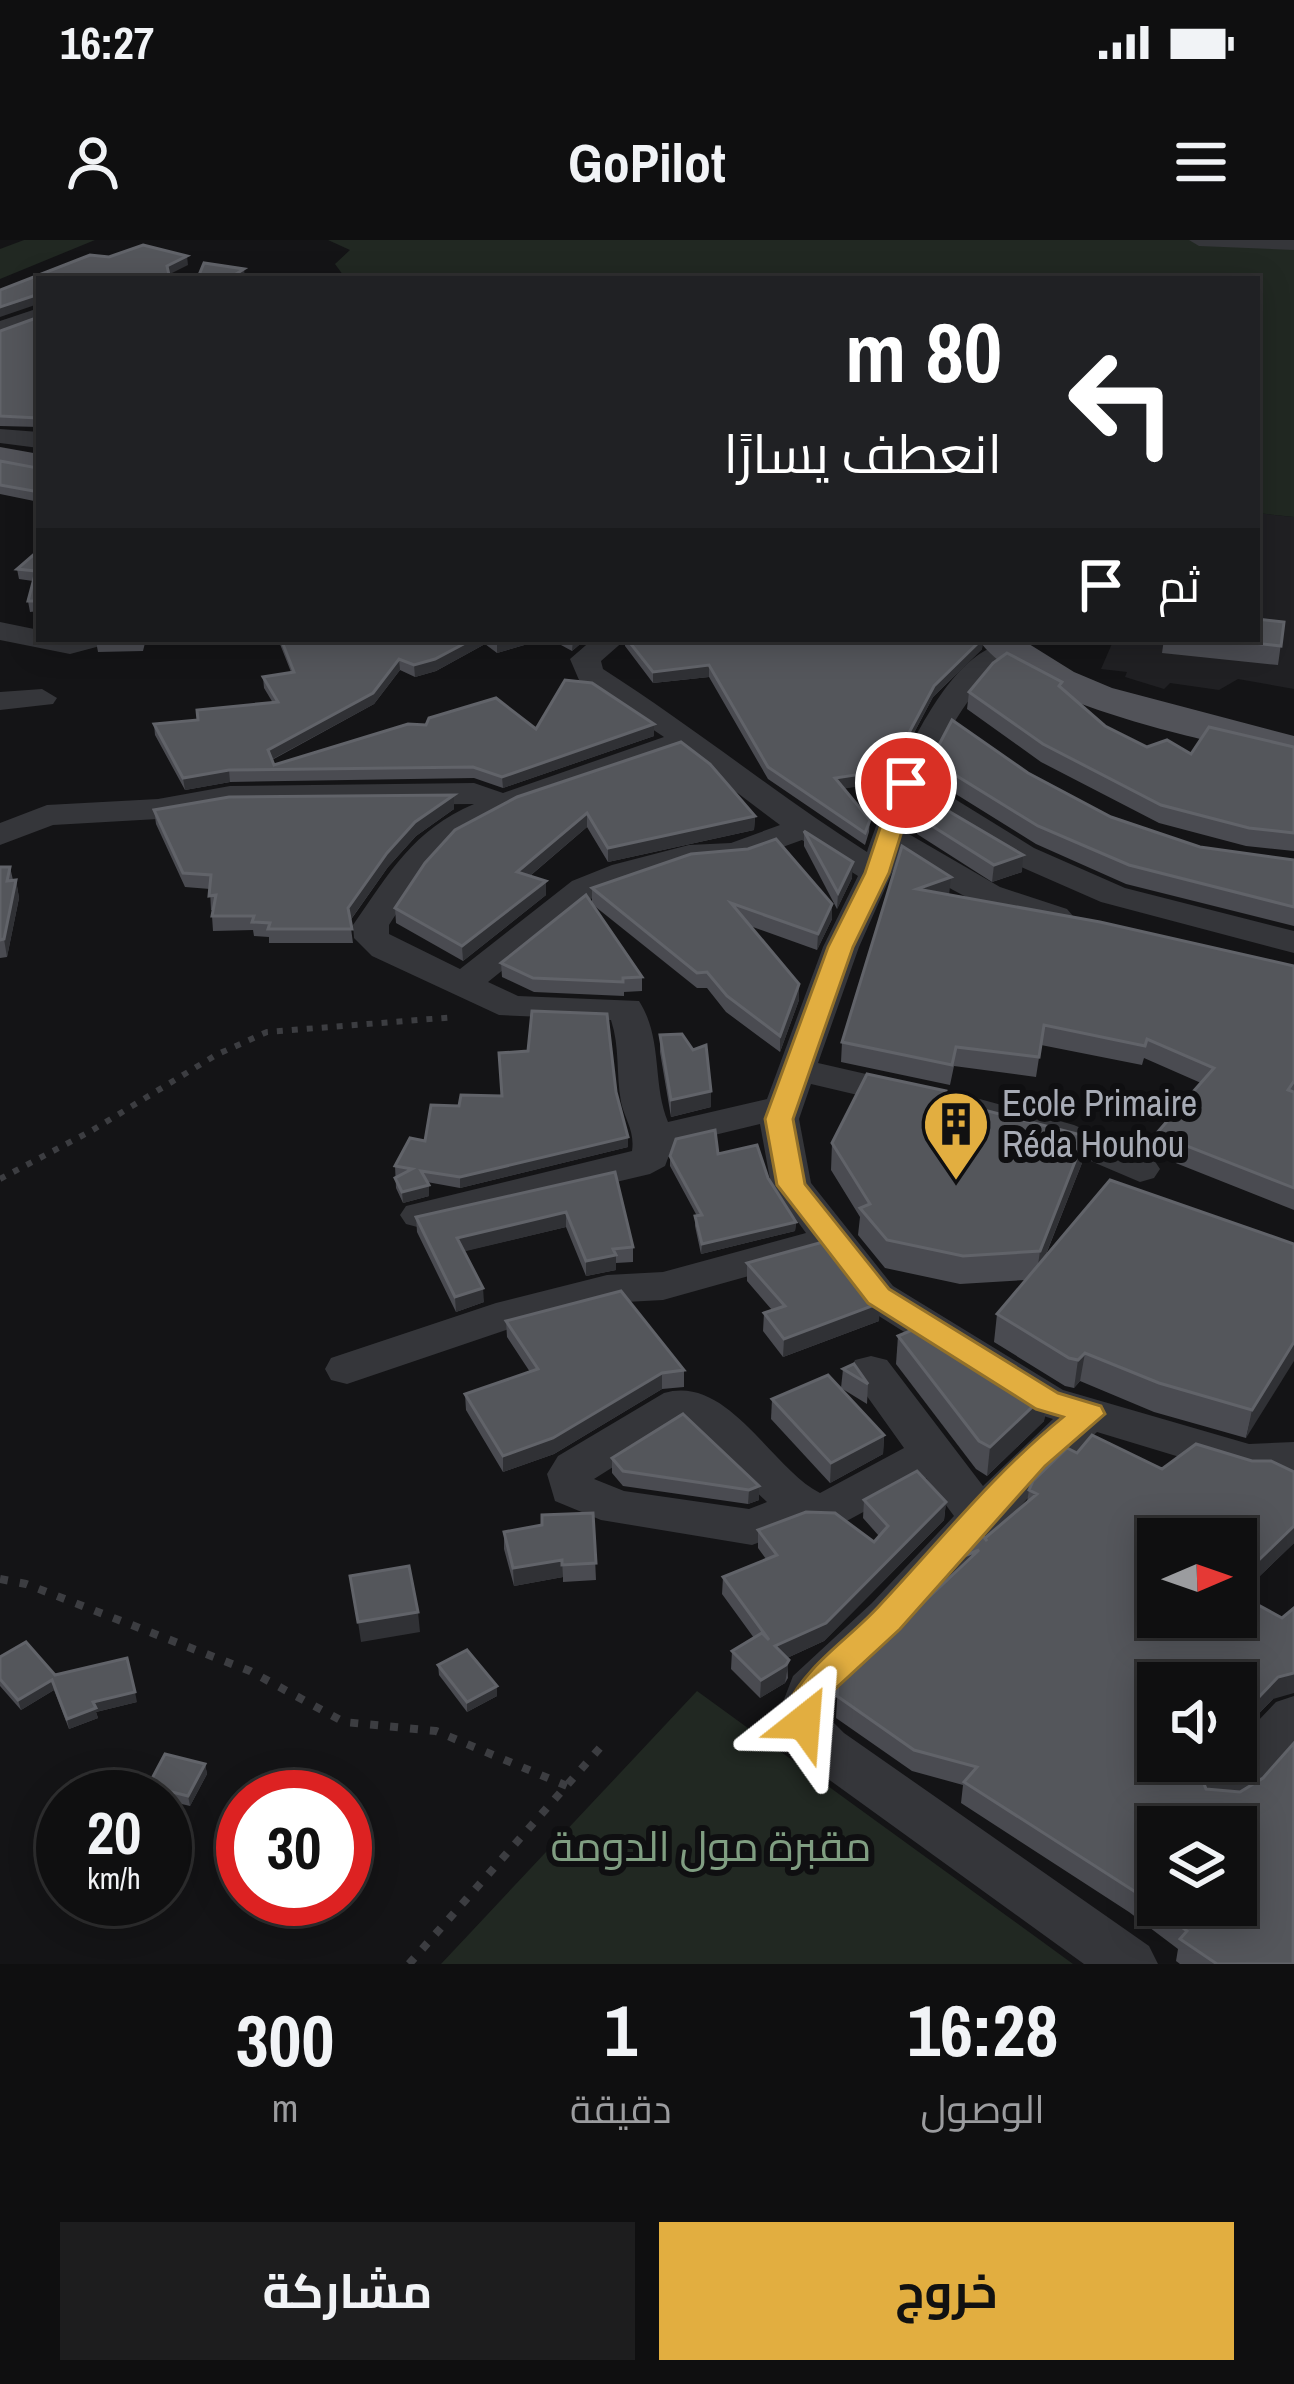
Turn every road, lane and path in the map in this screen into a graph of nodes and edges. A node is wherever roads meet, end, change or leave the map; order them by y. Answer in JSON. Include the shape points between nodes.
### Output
{"nodes":[{"id":1,"x":1199,"y":240,"type":"edge"},
{"id":2,"x":1294,"y":244,"type":"edge"},
{"id":3,"x":36,"y":316,"type":"edge"},
{"id":4,"x":0,"y":329,"type":"edge"},
{"id":5,"x":0,"y":436,"type":"edge"},
{"id":6,"x":36,"y":440,"type":"edge"},
{"id":7,"x":0,"y":457,"type":"edge"},
{"id":8,"x":36,"y":463,"type":"edge"},
{"id":9,"x":0,"y":632,"type":"edge"},
{"id":10,"x":36,"y":639,"type":"edge"},
{"id":11,"x":607,"y":642,"type":"edge"},
{"id":12,"x":1004,"y":645,"type":"edge"},
{"id":13,"x":42,"y":698,"type":"dead end"},
{"id":14,"x":0,"y":701,"type":"edge"},
{"id":15,"x":688,"y":739,"type":"junction"},
{"id":16,"x":1294,"y":748,"type":"edge"},
{"id":17,"x":906,"y":783,"type":"junction"},
{"id":18,"x":503,"y":804,"type":"junction"},
{"id":19,"x":806,"y":827,"type":"junction"},
{"id":20,"x":0,"y":835,"type":"edge"},
{"id":21,"x":883,"y":855,"type":"junction"},
{"id":22,"x":1294,"y":942,"type":"edge"},
{"id":23,"x":1294,"y":970,"type":"edge"},
{"id":24,"x":462,"y":985,"type":"junction"},
{"id":25,"x":523,"y":1009,"type":"junction"},
{"id":26,"x":796,"y":1069,"type":"junction"},
{"id":27,"x":782,"y":1111,"type":"junction"},
{"id":28,"x":654,"y":1136,"type":"junction"},
{"id":29,"x":1140,"y":1169,"type":"dead end"},
{"id":30,"x":0,"y":1179,"type":"edge"},
{"id":31,"x":421,"y":1215,"type":"edge"},
{"id":32,"x":837,"y":1238,"type":"junction"},
{"id":33,"x":347,"y":1369,"type":"dead end"},
{"id":34,"x":871,"y":1371,"type":"dead end"},
{"id":35,"x":1089,"y":1414,"type":"junction"},
{"id":36,"x":933,"y":1453,"type":"junction"},
{"id":37,"x":1294,"y":1459,"type":"edge"},
{"id":38,"x":802,"y":1507,"type":"dead end"},
{"id":39,"x":981,"y":1517,"type":"junction"},
{"id":40,"x":0,"y":1579,"type":"edge"},
{"id":41,"x":1294,"y":1718,"type":"edge"},
{"id":42,"x":606,"y":1741,"type":"dead end"},
{"id":43,"x":567,"y":1786,"type":"junction"},
{"id":44,"x":1224,"y":1792,"type":"edge"},
{"id":45,"x":409,"y":1964,"type":"edge"},
{"id":46,"x":1130,"y":1964,"type":"edge"}],
"edges":[{"from":1,"to":2,"type":"street"},
{"from":3,"to":4,"type":"street"},
{"from":5,"to":6,"type":"street"},
{"from":7,"to":8,"type":"main road"},
{"from":9,"to":10,"type":"street"},
{"from":11,"to":15,"type":"street","via":[[585,659],[590,674]]},
{"from":12,"to":16,"type":"main road","via":[[1096,694]]},
{"from":12,"to":17,"type":"street","via":[[977,670],[959,724]]},
{"from":13,"to":14,"type":"street"},
{"from":15,"to":18,"type":"street"},
{"from":15,"to":19,"type":"street"},
{"from":17,"to":21,"type":"street"},
{"from":17,"to":22,"type":"street","via":[[1022,855],[1113,895]]},
{"from":18,"to":20,"type":"street","via":[[465,793],[230,796],[47,815]]},
{"from":18,"to":24,"type":"street","via":[[440,835],[371,925],[377,944]]},
{"from":19,"to":21,"type":"street"},
{"from":19,"to":24,"type":"street","via":[[735,853],[688,855],[599,881]]},
{"from":21,"to":23,"type":"street","via":[[1009,906]]},
{"from":21,"to":26,"type":"street"},
{"from":24,"to":25,"type":"street"},
{"from":25,"to":28,"type":"street","via":[[611,1005],[631,1013],[641,1103]]},
{"from":25,"to":30,"type":"path","via":[[267,1032]]},
{"from":26,"to":27,"type":"street"},
{"from":26,"to":29,"type":"street","via":[[1040,1124]]},
{"from":27,"to":28,"type":"street","via":[[749,1110]]},
{"from":27,"to":32,"type":"street","via":[[791,1185]]},
{"from":28,"to":31,"type":"street","via":[[651,1157],[636,1166]]},
{"from":32,"to":33,"type":"street","via":[[663,1286],[608,1289],[496,1318]]},
{"from":32,"to":35,"type":"street","via":[[878,1296],[1047,1401]]},
{"from":34,"to":36,"type":"street"},
{"from":35,"to":37,"type":"street","via":[[1249,1461]]},
{"from":35,"to":39,"type":"street","via":[[1034,1458]]},
{"from":36,"to":38,"type":"street","via":[[826,1511]]},
{"from":36,"to":39,"type":"street"},
{"from":39,"to":46,"type":"street","via":[[809,1693],[804,1722],[825,1748]]},
{"from":40,"to":43,"type":"path","via":[[250,1671],[344,1722],[436,1731]]},
{"from":41,"to":44,"type":"street"},
{"from":42,"to":43,"type":"path"},
{"from":43,"to":45,"type":"path"}]}
